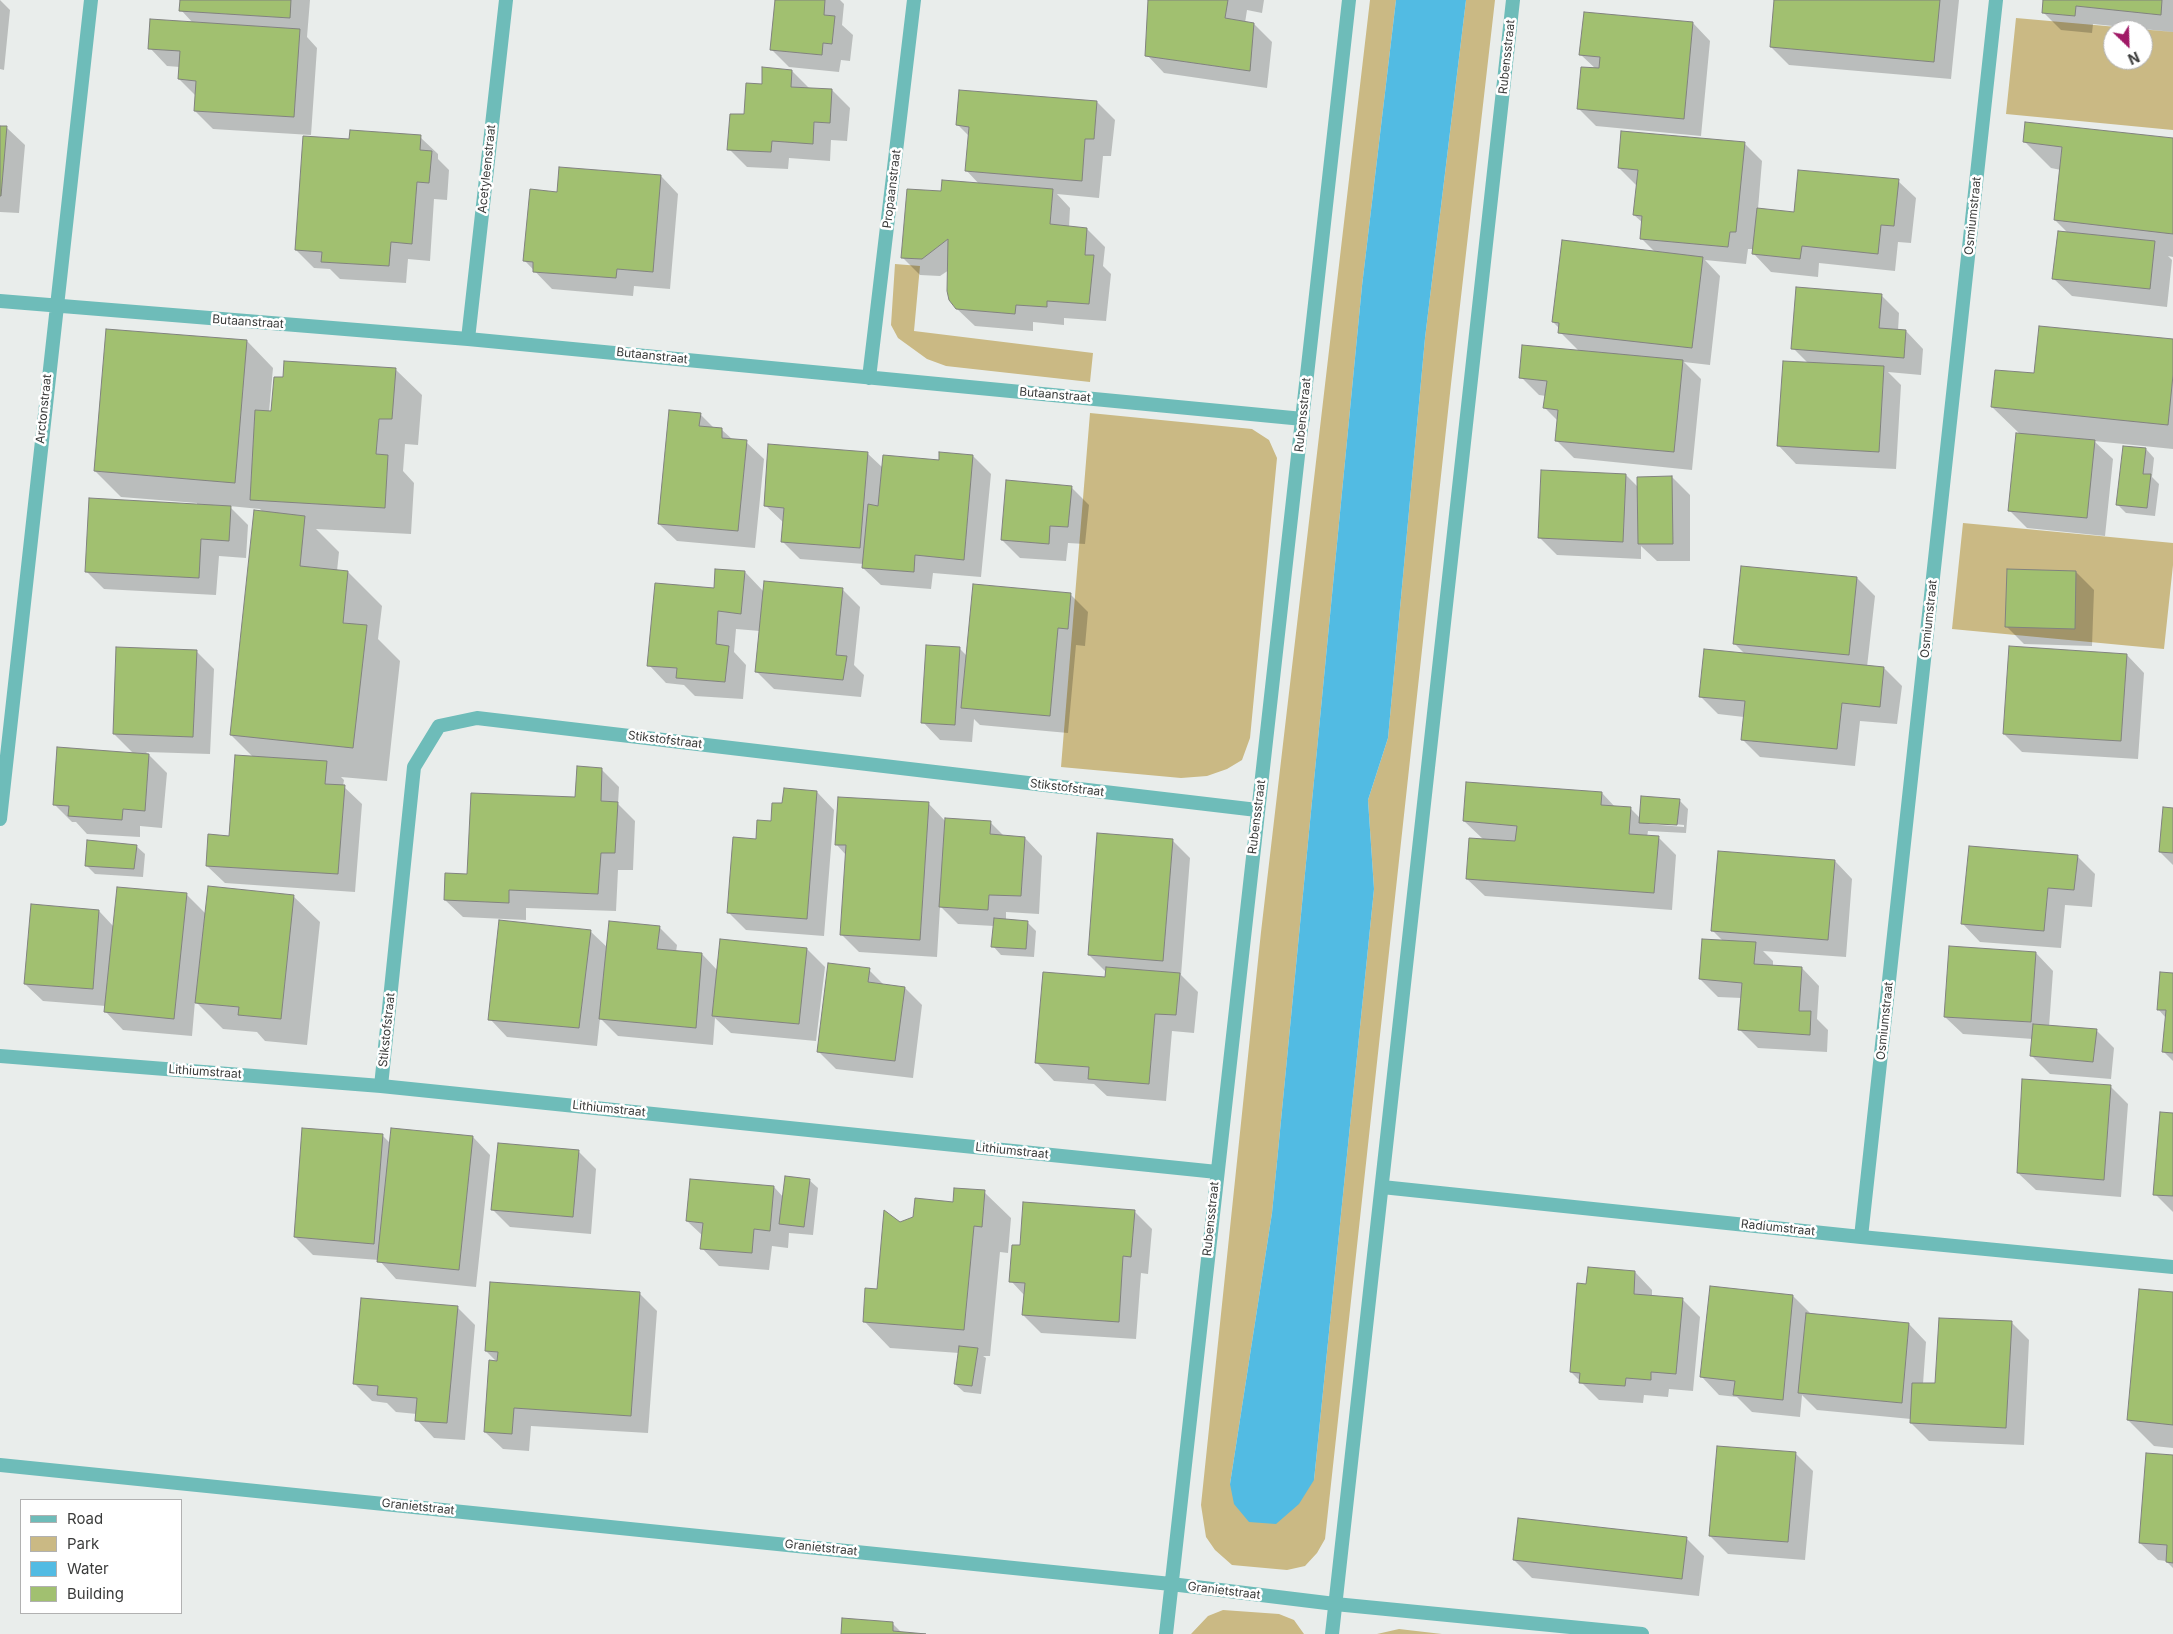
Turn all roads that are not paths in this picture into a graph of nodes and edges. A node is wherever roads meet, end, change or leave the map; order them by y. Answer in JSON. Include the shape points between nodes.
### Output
{"nodes":[{"id":1,"x":91,"y":0,"type":"edge"},
{"id":2,"x":506,"y":0,"type":"edge"},
{"id":3,"x":914,"y":0,"type":"edge"},
{"id":4,"x":1349,"y":0,"type":"edge"},
{"id":5,"x":1513,"y":0,"type":"edge"},
{"id":6,"x":1996,"y":0,"type":"edge"},
{"id":7,"x":0,"y":301,"type":"edge"},
{"id":8,"x":55,"y":307,"type":"junction"},
{"id":9,"x":468,"y":338,"type":"junction"},
{"id":10,"x":870,"y":378,"type":"junction"},
{"id":11,"x":1303,"y":419,"type":"junction"},
{"id":12,"x":1257,"y":810,"type":"junction"},
{"id":13,"x":0,"y":819,"type":"edge"},
{"id":14,"x":0,"y":1056,"type":"edge"},
{"id":15,"x":381,"y":1086,"type":"junction"},
{"id":16,"x":1216,"y":1172,"type":"junction"},
{"id":17,"x":1382,"y":1187,"type":"junction"},
{"id":18,"x":1862,"y":1237,"type":"junction"},
{"id":19,"x":2173,"y":1266,"type":"edge"},
{"id":20,"x":0,"y":1464,"type":"edge"},
{"id":21,"x":1171,"y":1584,"type":"junction"},
{"id":22,"x":1335,"y":1604,"type":"junction"},
{"id":23,"x":1166,"y":1634,"type":"edge"},
{"id":24,"x":1332,"y":1634,"type":"edge"},
{"id":25,"x":1642,"y":1634,"type":"edge"}],
"edges":[{"from":1,"to":8,"type":"street","name":"Arctonstraat"},
{"from":2,"to":9,"type":"street","name":"Acetyleenstraat"},
{"from":3,"to":10,"type":"street","name":"Propaanstraat"},
{"from":4,"to":11,"type":"street","name":"Rubensstraat"},
{"from":5,"to":17,"type":"street","name":"Rubensstraat"},
{"from":6,"to":18,"type":"street","name":"Osmiumstraat"},
{"from":7,"to":8,"type":"street","name":"Butaanstraat"},
{"from":8,"to":9,"type":"street","name":"Butaanstraat"},
{"from":8,"to":13,"type":"street","name":"Arctonstraat"},
{"from":9,"to":10,"type":"street","name":"Butaanstraat"},
{"from":10,"to":11,"type":"street","name":"Butaanstraat"},
{"from":11,"to":12,"type":"street","name":"Rubensstraat"},
{"from":12,"to":15,"type":"street","name":"Stikstofstraat","via":[[477,718],[439,726],[414,767]]},
{"from":12,"to":16,"type":"street","name":"Rubensstraat"},
{"from":14,"to":15,"type":"street","name":"Lithiumstraat"},
{"from":15,"to":16,"type":"street","name":"Lithiumstraat"},
{"from":16,"to":21,"type":"street","name":"Rubensstraat"},
{"from":17,"to":18,"type":"street","name":"Radiumstraat"},
{"from":17,"to":22,"type":"street","name":"Rubensstraat"},
{"from":18,"to":19,"type":"street","name":"Radiumstraat"},
{"from":20,"to":21,"type":"street","name":"Granietstraat"},
{"from":21,"to":22,"type":"street","name":"Granietstraat"},
{"from":21,"to":23,"type":"street","name":"Rubensstraat"},
{"from":22,"to":24,"type":"street","name":"Rubensstraat"},
{"from":22,"to":25,"type":"street","name":"Granietstraat"}]}
